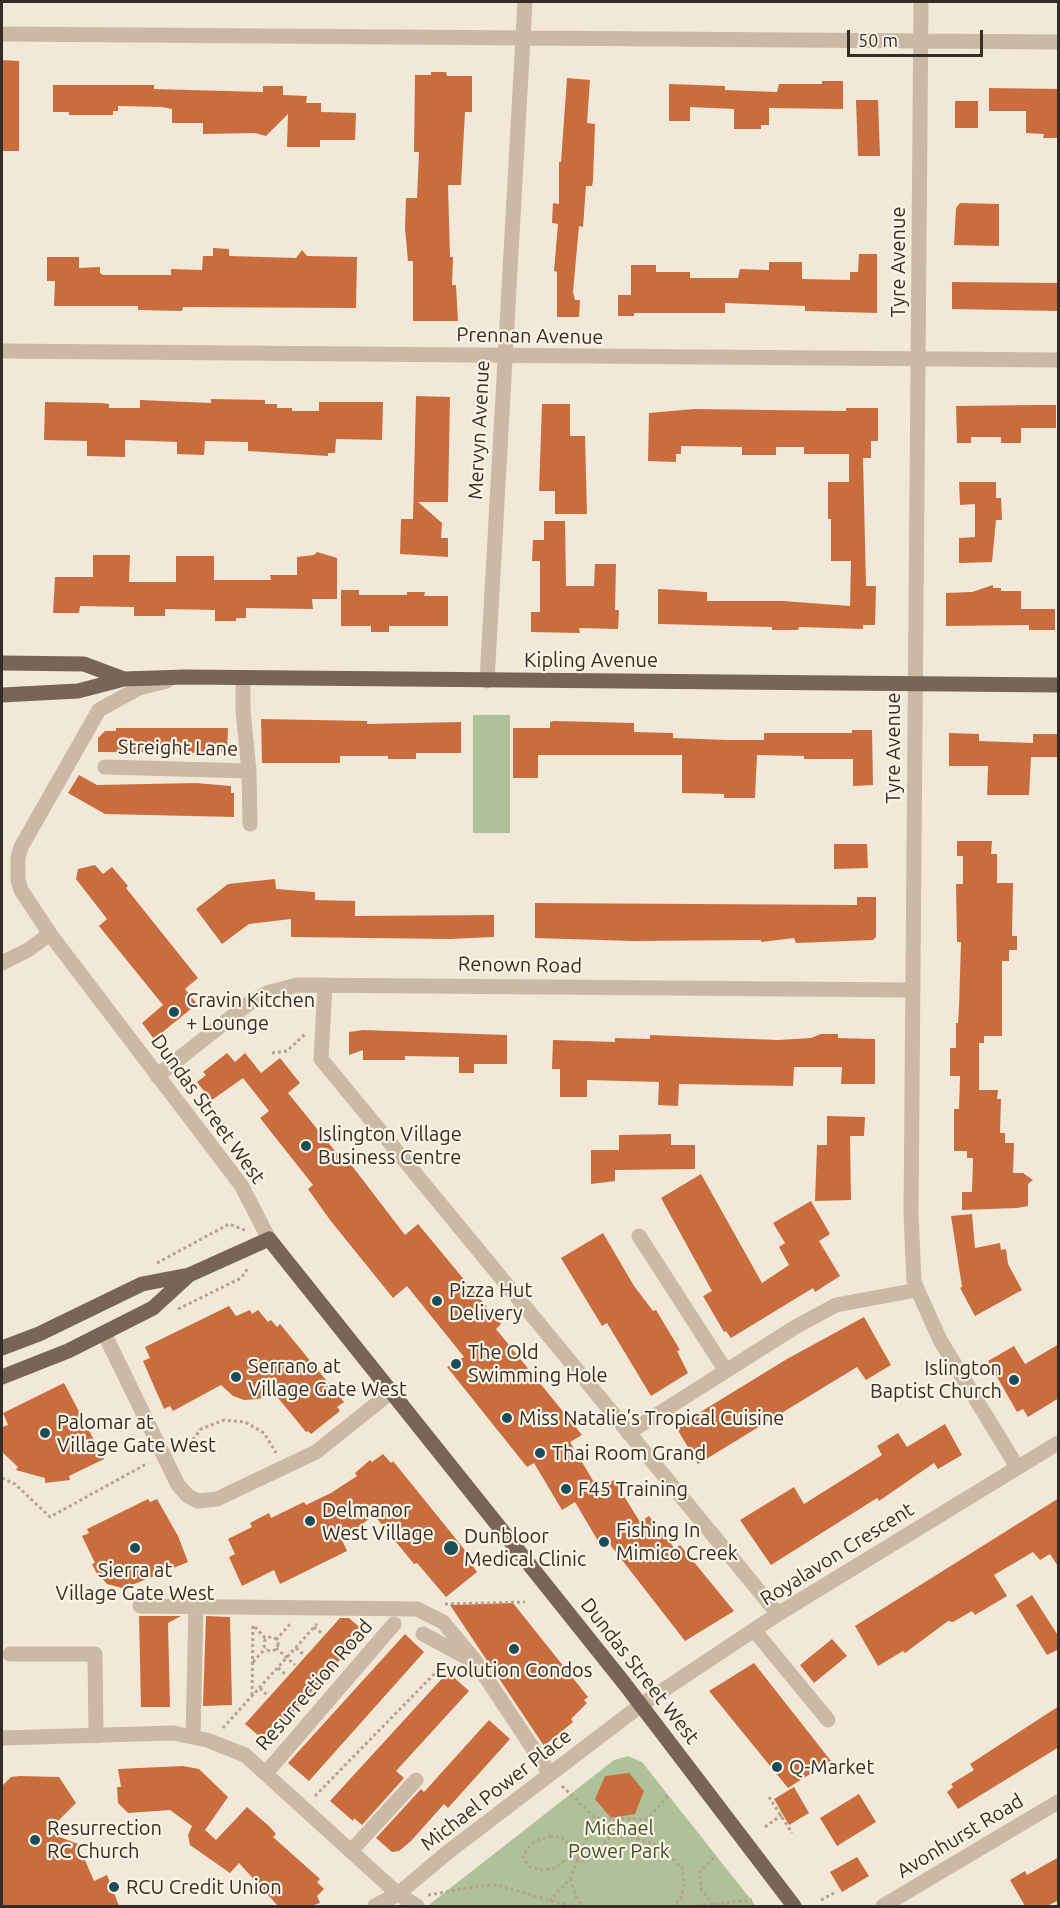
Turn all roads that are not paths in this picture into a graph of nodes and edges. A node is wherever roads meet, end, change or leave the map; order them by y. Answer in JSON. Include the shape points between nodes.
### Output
{"nodes":[{"id":1,"x":525,"y":2,"type":"edge"},
{"id":2,"x":921,"y":2,"type":"edge"},
{"id":3,"x":2,"y":34,"type":"edge"},
{"id":4,"x":523,"y":36,"type":"junction"},
{"id":5,"x":920,"y":42,"type":"junction"},
{"id":6,"x":1059,"y":42,"type":"edge"},
{"id":7,"x":2,"y":351,"type":"edge"},
{"id":8,"x":504,"y":357,"type":"junction"},
{"id":9,"x":918,"y":360,"type":"junction"},
{"id":10,"x":1059,"y":360,"type":"edge"},
{"id":11,"x":2,"y":663,"type":"edge"},
{"id":12,"x":185,"y":678,"type":"junction"},
{"id":13,"x":243,"y":678,"type":"junction"},
{"id":14,"x":124,"y":679,"type":"junction"},
{"id":15,"x":487,"y":681,"type":"junction"},
{"id":16,"x":915,"y":684,"type":"junction"},
{"id":17,"x":1059,"y":685,"type":"edge"},
{"id":18,"x":2,"y":695,"type":"edge"},
{"id":19,"x":105,"y":767,"type":"dead end"},
{"id":20,"x":249,"y":771,"type":"junction"},
{"id":21,"x":250,"y":824,"type":"dead end"},
{"id":22,"x":50,"y":934,"type":"junction"},
{"id":23,"x":2,"y":963,"type":"edge"},
{"id":24,"x":325,"y":985,"type":"junction"},
{"id":25,"x":912,"y":990,"type":"junction"},
{"id":26,"x":157,"y":1076,"type":"junction"},
{"id":27,"x":639,"y":1236,"type":"dead end"},
{"id":28,"x":269,"y":1239,"type":"junction"},
{"id":29,"x":189,"y":1275,"type":"junction"},
{"id":30,"x":917,"y":1290,"type":"junction"},
{"id":31,"x":104,"y":1333,"type":"junction"},
{"id":32,"x":2,"y":1348,"type":"edge"},
{"id":33,"x":726,"y":1371,"type":"junction"},
{"id":34,"x":2,"y":1377,"type":"edge"},
{"id":35,"x":390,"y":1393,"type":"junction"},
{"id":36,"x":628,"y":1433,"type":"junction"},
{"id":37,"x":1059,"y":1443,"type":"edge"},
{"id":38,"x":1017,"y":1467,"type":"junction"},
{"id":39,"x":140,"y":1606,"type":"dead end"},
{"id":40,"x":196,"y":1608,"type":"junction"},
{"id":41,"x":778,"y":1614,"type":"junction"},
{"id":42,"x":394,"y":1624,"type":"dead end"},
{"id":43,"x":754,"y":1630,"type":"junction"},
{"id":44,"x":423,"y":1634,"type":"dead end"},
{"id":45,"x":10,"y":1654,"type":"dead end"},
{"id":46,"x":477,"y":1664,"type":"junction"},
{"id":47,"x":641,"y":1705,"type":"junction"},
{"id":48,"x":828,"y":1720,"type":"dead end"},
{"id":49,"x":96,"y":1736,"type":"junction"},
{"id":50,"x":194,"y":1737,"type":"junction"},
{"id":51,"x":2,"y":1738,"type":"edge"},
{"id":52,"x":266,"y":1773,"type":"junction"},
{"id":53,"x":550,"y":1774,"type":"junction"},
{"id":54,"x":416,"y":1780,"type":"dead end"},
{"id":55,"x":1059,"y":1802,"type":"edge"},
{"id":56,"x":351,"y":1851,"type":"junction"},
{"id":57,"x":398,"y":1900,"type":"edge"},
{"id":58,"x":375,"y":1906,"type":"edge"},
{"id":59,"x":417,"y":1906,"type":"edge"},
{"id":60,"x":794,"y":1906,"type":"edge"},
{"id":61,"x":883,"y":1906,"type":"edge"}],
"edges":[{"from":1,"to":4,"type":"street","name":"Mervyn Avenue"},
{"from":2,"to":5,"type":"street","name":"Tyre Avenue"},
{"from":3,"to":4,"type":"street"},
{"from":4,"to":5,"type":"street"},
{"from":4,"to":8,"type":"street","name":"Mervyn Avenue"},
{"from":5,"to":6,"type":"street"},
{"from":5,"to":9,"type":"street","name":"Tyre Avenue"},
{"from":7,"to":8,"type":"street","name":"Prennan Avenue"},
{"from":8,"to":9,"type":"street","name":"Prennan Avenue"},
{"from":8,"to":15,"type":"street","name":"Mervyn Avenue"},
{"from":9,"to":10,"type":"street","name":"Prennan Avenue"},
{"from":9,"to":16,"type":"street","name":"Tyre Avenue"},
{"from":11,"to":14,"type":"main road","name":"Kipling Avenue","via":[[84,664]]},
{"from":12,"to":13,"type":"main road","name":"Kipling Avenue"},
{"from":12,"to":14,"type":"main road","name":"Kipling Avenue"},
{"from":12,"to":22,"type":"street","name":"Dundas Street West","via":[[139,688],[99,710],[27,836],[18,858],[18,880]]},
{"from":13,"to":15,"type":"main road","name":"Kipling Avenue"},
{"from":13,"to":20,"type":"street","name":"Streight Lane"},
{"from":14,"to":18,"type":"main road","name":"Kipling Avenue","via":[[78,691]]},
{"from":15,"to":16,"type":"main road","name":"Kipling Avenue"},
{"from":16,"to":17,"type":"main road","name":"Kipling Avenue"},
{"from":16,"to":25,"type":"street","name":"Tyre Avenue"},
{"from":19,"to":20,"type":"street","name":"Streight Lane"},
{"from":20,"to":21,"type":"street","name":"Streight Lane"},
{"from":22,"to":23,"type":"street"},
{"from":22,"to":26,"type":"street","name":"Dundas Street West"},
{"from":24,"to":25,"type":"street","name":"Renown Road"},
{"from":24,"to":26,"type":"street","name":"Renown Road","via":[[297,985],[267,993]]},
{"from":24,"to":36,"type":"street","via":[[321,1059]]},
{"from":25,"to":30,"type":"street","name":"Tyre Avenue","via":[[911,1214]]},
{"from":26,"to":28,"type":"street","name":"Dundas Street West","via":[[241,1185]]},
{"from":27,"to":33,"type":"street"},
{"from":28,"to":29,"type":"main road"},
{"from":28,"to":35,"type":"main road","name":"Dundas Street West"},
{"from":29,"to":31,"type":"main road","via":[[153,1308]]},
{"from":29,"to":32,"type":"main road","via":[[142,1284]]},
{"from":30,"to":33,"type":"street","via":[[836,1305]]},
{"from":30,"to":38,"type":"street","name":"Tyre Avenue","via":[[940,1340]]},
{"from":31,"to":34,"type":"main road"},
{"from":31,"to":35,"type":"street","via":[[171,1472],[188,1496],[207,1501],[330,1443]]},
{"from":33,"to":36,"type":"street"},
{"from":35,"to":47,"type":"main road","name":"Dundas Street West"},
{"from":36,"to":41,"type":"street"},
{"from":37,"to":38,"type":"street","name":"Royalavon Crescent"},
{"from":38,"to":41,"type":"street","name":"Royalavon Crescent"},
{"from":39,"to":40,"type":"street"},
{"from":40,"to":46,"type":"street","via":[[417,1609],[443,1622]]},
{"from":40,"to":50,"type":"street"},
{"from":41,"to":43,"type":"street","name":"Royalavon Crescent"},
{"from":42,"to":52,"type":"street","name":"Resurrection Road"},
{"from":43,"to":47,"type":"street","name":"Royalavon Crescent"},
{"from":43,"to":48,"type":"street"},
{"from":44,"to":46,"type":"street"},
{"from":45,"to":49,"type":"street","via":[[95,1654]]},
{"from":46,"to":53,"type":"street"},
{"from":47,"to":53,"type":"street","name":"Michael Power Place"},
{"from":47,"to":60,"type":"main road","name":"Dundas Street West"},
{"from":49,"to":50,"type":"street","name":"Resurrection Road","via":[[173,1733]]},
{"from":49,"to":51,"type":"street","name":"Resurrection Road"},
{"from":50,"to":52,"type":"street","name":"Resurrection Road","via":[[245,1755]]},
{"from":52,"to":56,"type":"street","name":"Resurrection Road"},
{"from":53,"to":57,"type":"street","name":"Michael Power Place","via":[[448,1852]]},
{"from":54,"to":56,"type":"street"},
{"from":55,"to":61,"type":"street","name":"Avonhurst Road"},
{"from":56,"to":57,"type":"street","name":"Resurrection Road"},
{"from":57,"to":58,"type":"street","name":"Michael Power Place"},
{"from":57,"to":59,"type":"street","name":"Resurrection Road"}]}
